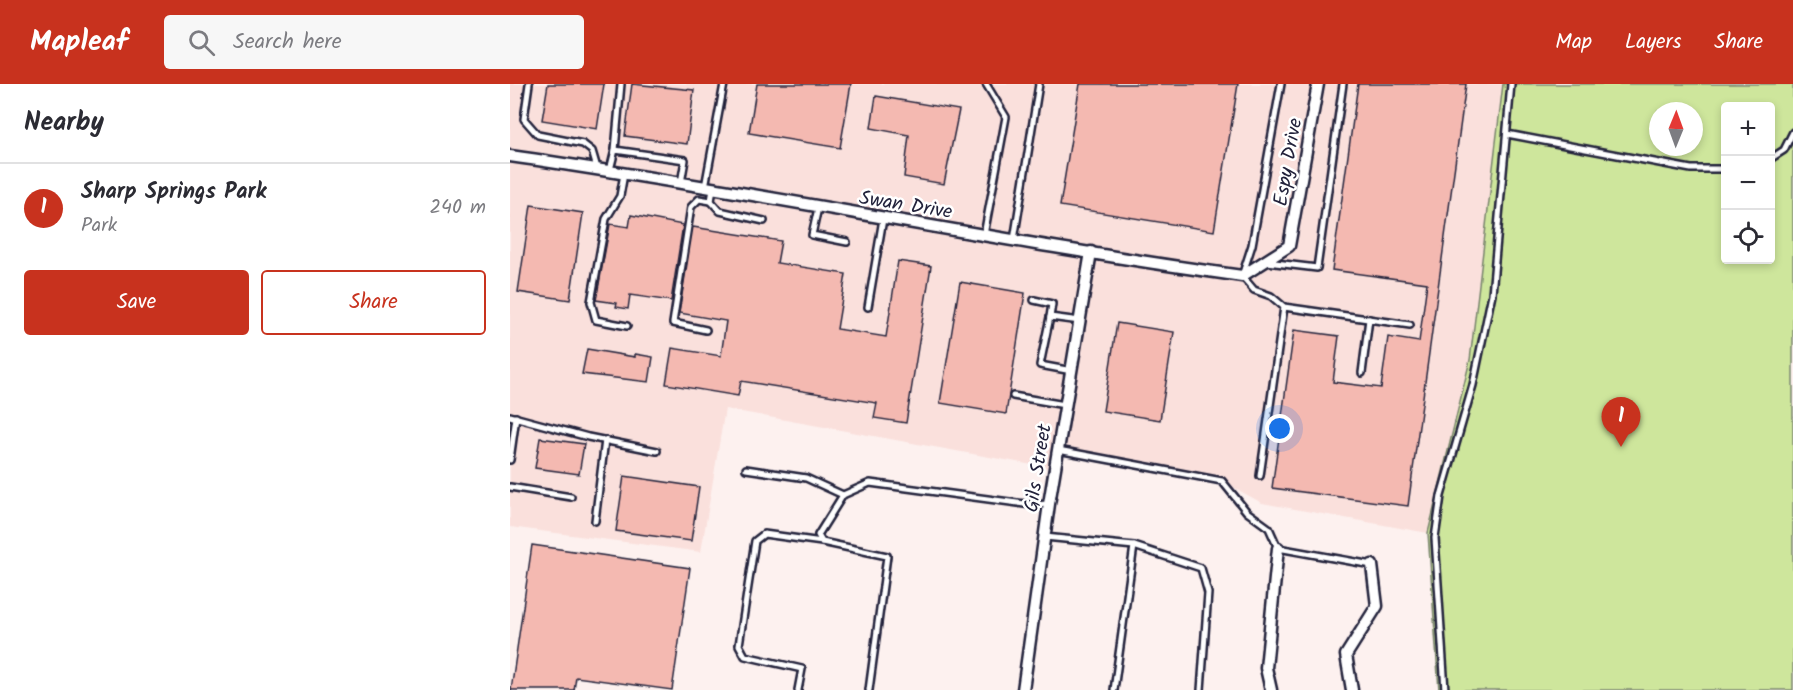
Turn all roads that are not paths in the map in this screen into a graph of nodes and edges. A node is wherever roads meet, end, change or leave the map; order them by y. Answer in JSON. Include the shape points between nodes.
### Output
{"nodes":[{"id":1,"x":529,"y":84,"type":"edge"},
{"id":2,"x":621,"y":84,"type":"edge"},
{"id":3,"x":724,"y":84,"type":"edge"},
{"id":4,"x":986,"y":84,"type":"edge"},
{"id":5,"x":1039,"y":84,"type":"edge"},
{"id":6,"x":1281,"y":84,"type":"edge"},
{"id":7,"x":1318,"y":84,"type":"edge"},
{"id":8,"x":1343,"y":84,"type":"edge"},
{"id":9,"x":1511,"y":84,"type":"edge"},
{"id":10,"x":1793,"y":132,"type":"edge"},
{"id":11,"x":1507,"y":134,"type":"junction"},
{"id":12,"x":615,"y":150,"type":"junction"},
{"id":13,"x":510,"y":156,"type":"edge"},
{"id":14,"x":1775,"y":156,"type":"edge"},
{"id":15,"x":597,"y":168,"type":"junction"},
{"id":16,"x":1721,"y":169,"type":"edge"},
{"id":17,"x":610,"y":170,"type":"junction"},
{"id":18,"x":624,"y":173,"type":"junction"},
{"id":19,"x":681,"y":183,"type":"junction"},
{"id":20,"x":709,"y":188,"type":"junction"},
{"id":21,"x":711,"y":201,"type":"junction"},
{"id":22,"x":818,"y":208,"type":"junction"},
{"id":23,"x":883,"y":219,"type":"junction"},
{"id":24,"x":764,"y":221,"type":"dead end"},
{"id":25,"x":984,"y":235,"type":"junction"},
{"id":26,"x":1014,"y":240,"type":"junction"},
{"id":27,"x":847,"y":242,"type":"dead end"},
{"id":28,"x":1091,"y":252,"type":"junction"},
{"id":29,"x":1267,"y":262,"type":"junction"},
{"id":30,"x":1242,"y":276,"type":"junction"},
{"id":31,"x":1034,"y":300,"type":"dead end"},
{"id":32,"x":868,"y":307,"type":"dead end"},
{"id":33,"x":1284,"y":307,"type":"junction"},
{"id":34,"x":1050,"y":317,"type":"junction"},
{"id":35,"x":1369,"y":319,"type":"junction"},
{"id":36,"x":1080,"y":321,"type":"junction"},
{"id":37,"x":1410,"y":325,"type":"dead end"},
{"id":38,"x":627,"y":326,"type":"dead end"},
{"id":39,"x":706,"y":330,"type":"dead end"},
{"id":40,"x":1072,"y":371,"type":"junction"},
{"id":41,"x":1362,"y":373,"type":"dead end"},
{"id":42,"x":1013,"y":396,"type":"dead end"},
{"id":43,"x":1066,"y":405,"type":"junction"},
{"id":44,"x":513,"y":416,"type":"edge"},
{"id":45,"x":605,"y":440,"type":"junction"},
{"id":46,"x":1058,"y":450,"type":"junction"},
{"id":47,"x":657,"y":451,"type":"dead end"},
{"id":48,"x":510,"y":460,"type":"edge"},
{"id":49,"x":746,"y":469,"type":"dead end"},
{"id":50,"x":1260,"y":476,"type":"dead end"},
{"id":51,"x":510,"y":487,"type":"edge"},
{"id":52,"x":843,"y":495,"type":"junction"},
{"id":53,"x":571,"y":497,"type":"dead end"},
{"id":54,"x":1049,"y":504,"type":"junction"},
{"id":55,"x":594,"y":521,"type":"dead end"},
{"id":56,"x":1045,"y":537,"type":"junction"},
{"id":57,"x":822,"y":542,"type":"junction"},
{"id":58,"x":1134,"y":546,"type":"junction"},
{"id":59,"x":1278,"y":548,"type":"junction"},
{"id":60,"x":1372,"y":565,"type":"joint"},
{"id":61,"x":798,"y":690,"type":"edge"},
{"id":62,"x":869,"y":690,"type":"edge"},
{"id":63,"x":1023,"y":690,"type":"edge"},
{"id":64,"x":1114,"y":690,"type":"edge"},
{"id":65,"x":1201,"y":690,"type":"edge"},
{"id":66,"x":1271,"y":690,"type":"edge"},
{"id":67,"x":1352,"y":690,"type":"edge"},
{"id":68,"x":1445,"y":690,"type":"edge"}],
"edges":[{"from":1,"to":15,"type":"lane","via":[[524,118],[538,135],[583,144],[592,151]]},
{"from":2,"to":12,"type":"lane"},
{"from":3,"to":20,"type":"lane"},
{"from":4,"to":25,"type":"lane","via":[[1006,117]]},
{"from":5,"to":26,"type":"lane"},
{"from":6,"to":30,"type":"lane","via":[[1252,245]]},
{"from":7,"to":29,"type":"street","name":"Espy Drive","via":[[1289,246]]},
{"from":8,"to":29,"type":"lane","via":[[1317,268]]},
{"from":9,"to":11,"type":"lane"},
{"from":10,"to":14,"type":"lane","via":[[1784,150]]},
{"from":11,"to":16,"type":"lane","via":[[1691,170]]},
{"from":11,"to":68,"type":"lane","via":[[1492,294],[1473,385],[1441,496],[1435,538]]},
{"from":12,"to":17,"type":"lane"},
{"from":12,"to":19,"type":"lane","via":[[685,160]]},
{"from":13,"to":15,"type":"street","name":"Swan Drive"},
{"from":15,"to":17,"type":"street","name":"Swan Drive"},
{"from":17,"to":18,"type":"street","name":"Swan Drive"},
{"from":18,"to":19,"type":"street","name":"Swan Drive"},
{"from":18,"to":38,"type":"lane","via":[[620,196],[606,219],[591,302],[596,320]]},
{"from":19,"to":20,"type":"street","name":"Swan Drive"},
{"from":20,"to":21,"type":"lane"},
{"from":20,"to":22,"type":"street","name":"Swan Drive"},
{"from":21,"to":24,"type":"lane","via":[[720,211]]},
{"from":21,"to":39,"type":"lane","via":[[699,199],[691,207],[673,323]]},
{"from":22,"to":23,"type":"street","name":"Swan Drive"},
{"from":22,"to":27,"type":"lane","via":[[812,235]]},
{"from":23,"to":25,"type":"street","name":"Swan Drive"},
{"from":23,"to":32,"type":"lane"},
{"from":25,"to":26,"type":"street","name":"Swan Drive"},
{"from":26,"to":28,"type":"street","name":"Swan Drive"},
{"from":28,"to":30,"type":"street","name":"Swan Drive"},
{"from":28,"to":36,"type":"street","name":"Gils Street"},
{"from":29,"to":30,"type":"street"},
{"from":30,"to":33,"type":"lane","via":[[1254,290],[1271,296]]},
{"from":31,"to":34,"type":"lane","via":[[1052,304]]},
{"from":33,"to":35,"type":"lane"},
{"from":33,"to":50,"type":"lane"},
{"from":34,"to":36,"type":"lane"},
{"from":34,"to":40,"type":"lane","via":[[1040,365]]},
{"from":35,"to":37,"type":"lane"},
{"from":35,"to":41,"type":"lane"},
{"from":36,"to":40,"type":"street","name":"Gils Street"},
{"from":40,"to":43,"type":"street","name":"Gils Street"},
{"from":42,"to":43,"type":"lane"},
{"from":43,"to":46,"type":"street","name":"Gils Street"},
{"from":44,"to":45,"type":"lane"},
{"from":44,"to":48,"type":"lane"},
{"from":45,"to":47,"type":"lane"},
{"from":45,"to":55,"type":"lane"},
{"from":46,"to":54,"type":"street","name":"Gils Street"},
{"from":46,"to":59,"type":"lane","via":[[1222,481],[1247,512],[1269,528]]},
{"from":49,"to":52,"type":"lane","via":[[806,478]]},
{"from":51,"to":53,"type":"lane"},
{"from":52,"to":54,"type":"lane","via":[[870,483]]},
{"from":52,"to":57,"type":"lane","via":[[818,535]]},
{"from":54,"to":56,"type":"street","name":"Gils Street"},
{"from":56,"to":58,"type":"lane"},
{"from":56,"to":63,"type":"street","name":"Gils Street"},
{"from":57,"to":61,"type":"lane","via":[[764,534],[755,541],[739,645],[745,656],[802,669]]},
{"from":57,"to":62,"type":"lane","via":[[887,556]]},
{"from":58,"to":64,"type":"lane"},
{"from":58,"to":65,"type":"lane","via":[[1201,568],[1208,593]]},
{"from":59,"to":60,"type":"lane"},
{"from":59,"to":66,"type":"street","via":[[1266,668]]},
{"from":60,"to":67,"type":"street","via":[[1377,606],[1346,655]]}]}
